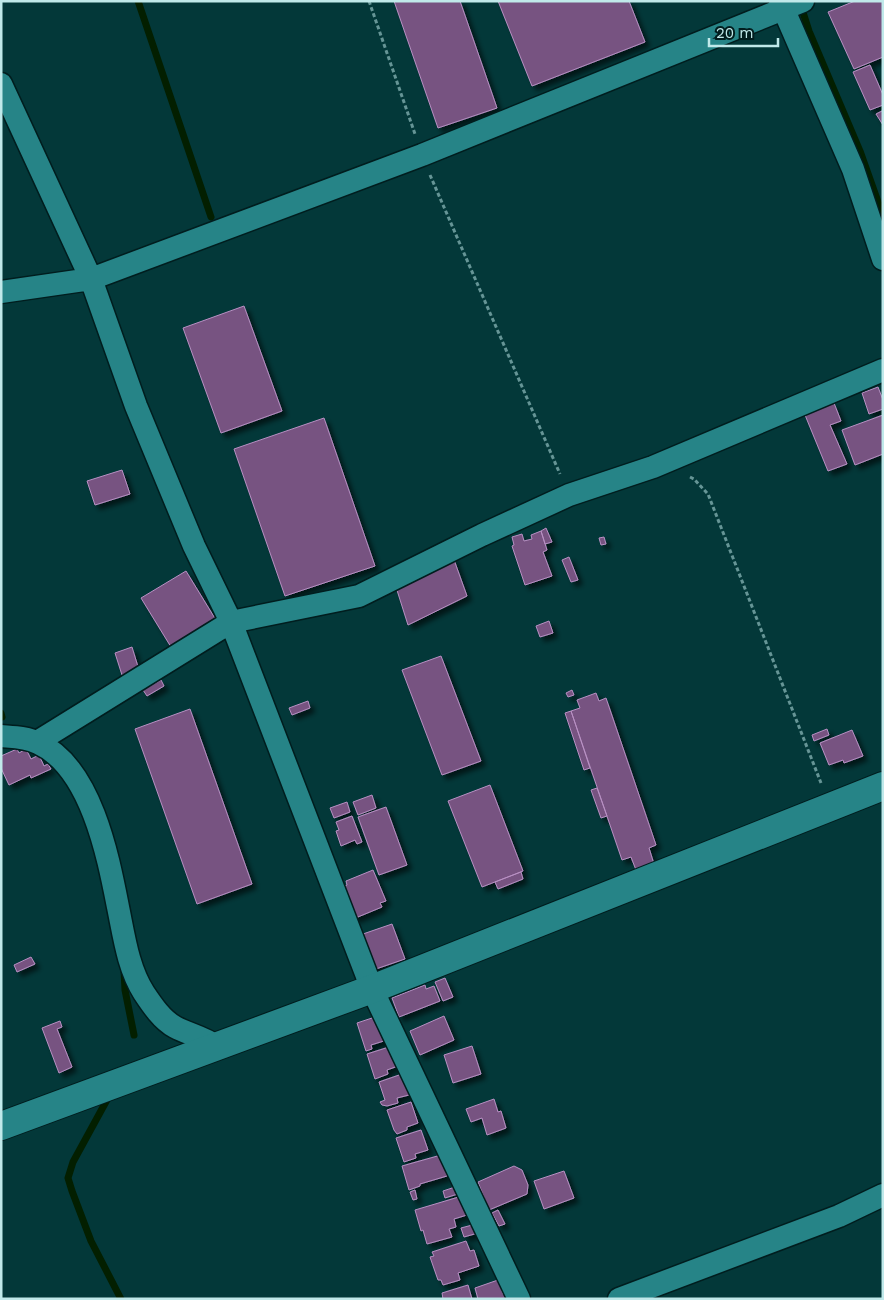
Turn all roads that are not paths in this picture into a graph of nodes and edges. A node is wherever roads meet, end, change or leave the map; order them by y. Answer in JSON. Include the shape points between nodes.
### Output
{"nodes":[{"id":1,"x":789,"y":4,"type":"edge"},
{"id":2,"x":1,"y":84,"type":"edge"},
{"id":3,"x":883,"y":259,"type":"edge"},
{"id":4,"x":91,"y":279,"type":"junction"},
{"id":5,"x":1,"y":292,"type":"edge"},
{"id":6,"x":883,"y":370,"type":"edge"},
{"id":7,"x":231,"y":622,"type":"junction"},
{"id":8,"x":1,"y":736,"type":"edge"},
{"id":9,"x":37,"y":742,"type":"junction"},
{"id":10,"x":883,"y":786,"type":"edge"},
{"id":11,"x":372,"y":989,"type":"junction"},
{"id":12,"x":216,"y":1046,"type":"junction"},
{"id":13,"x":1,"y":1126,"type":"edge"},
{"id":14,"x":883,"y":1195,"type":"edge"},
{"id":15,"x":519,"y":1299,"type":"edge"},
{"id":16,"x":619,"y":1299,"type":"edge"}],
"edges":[{"from":1,"to":3,"type":"street","via":[[854,169]]},
{"from":1,"to":4,"type":"street","via":[[422,155]]},
{"from":2,"to":4,"type":"street"},
{"from":4,"to":5,"type":"street"},
{"from":4,"to":7,"type":"street","via":[[136,406],[194,546]]},
{"from":6,"to":7,"type":"street","via":[[653,467],[569,495],[359,596]]},
{"from":7,"to":9,"type":"street"},
{"from":7,"to":11,"type":"street"},
{"from":8,"to":9,"type":"street"},
{"from":9,"to":12,"type":"street","via":[[66,762],[92,809],[110,866],[126,950],[144,993],[167,1021]]},
{"from":10,"to":11,"type":"street"},
{"from":11,"to":12,"type":"street"},
{"from":11,"to":15,"type":"street"},
{"from":12,"to":13,"type":"street"},
{"from":14,"to":16,"type":"street","via":[[838,1216]]}]}
